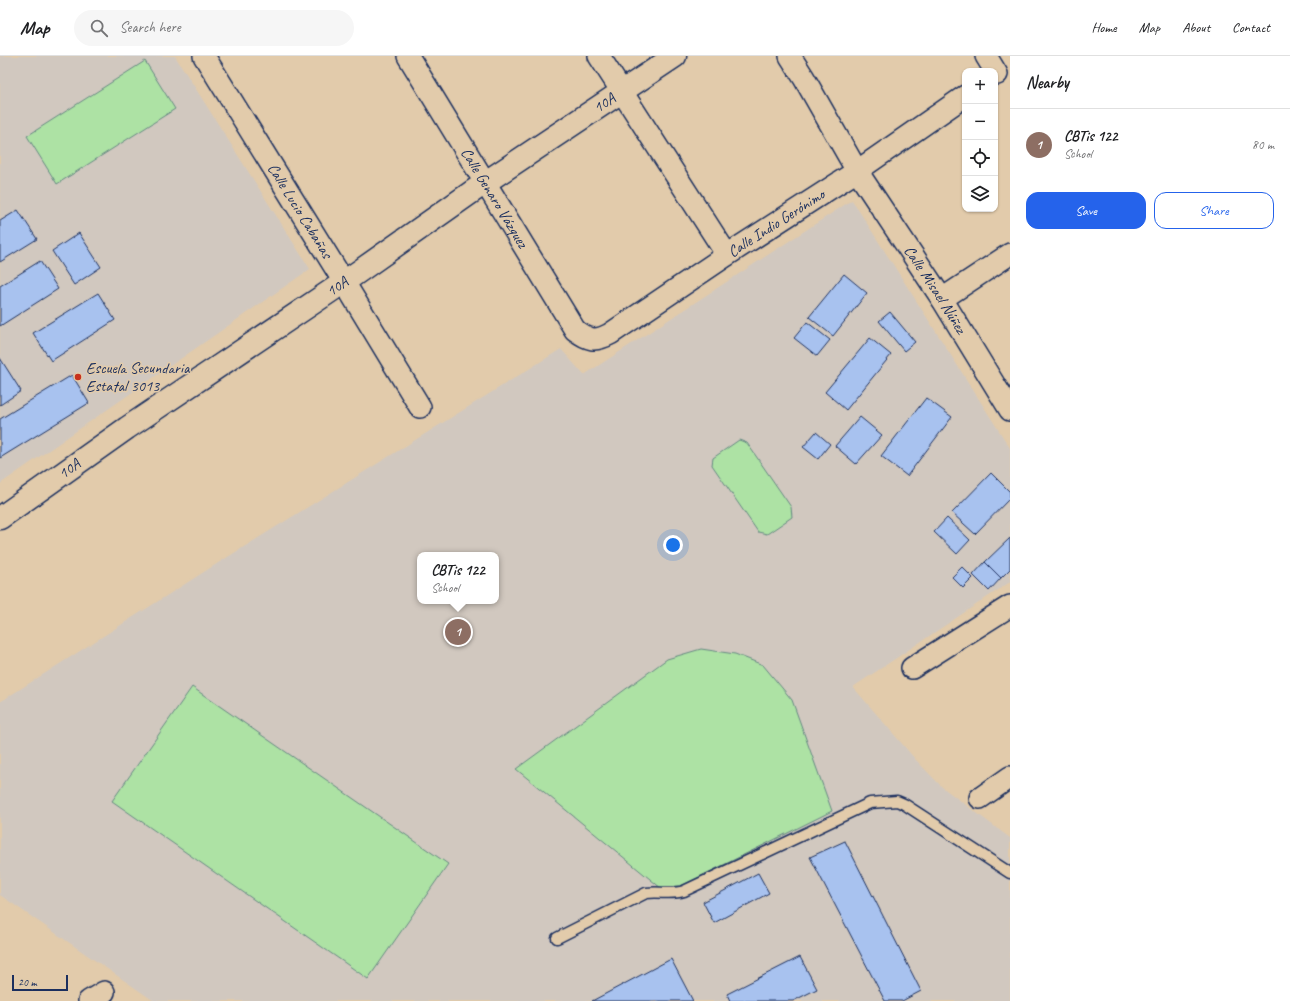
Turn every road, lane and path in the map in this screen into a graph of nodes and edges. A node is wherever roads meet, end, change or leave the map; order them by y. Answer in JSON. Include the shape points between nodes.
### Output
{"nodes":[{"id":1,"x":204,"y":56,"type":"edge"},
{"id":2,"x":408,"y":56,"type":"edge"},
{"id":3,"x":599,"y":56,"type":"edge"},
{"id":4,"x":675,"y":56,"type":"edge"},
{"id":5,"x":790,"y":56,"type":"edge"},
{"id":6,"x":986,"y":56,"type":"edge"},
{"id":7,"x":1001,"y":72,"type":"edge"},
{"id":8,"x":622,"y":92,"type":"junction"},
{"id":9,"x":962,"y":98,"type":"edge"},
{"id":10,"x":858,"y":171,"type":"junction"},
{"id":11,"x":486,"y":182,"type":"junction"},
{"id":12,"x":1010,"y":254,"type":"edge"},
{"id":13,"x":727,"y":255,"type":"junction"},
{"id":14,"x":344,"y":282,"type":"junction"},
{"id":15,"x":942,"y":299,"type":"junction"},
{"id":16,"x":583,"y":337,"type":"joint"},
{"id":17,"x":420,"y":407,"type":"dead end"},
{"id":18,"x":1010,"y":410,"type":"edge"},
{"id":19,"x":0,"y":518,"type":"edge"},
{"id":20,"x":1010,"y":606,"type":"edge"},
{"id":21,"x":912,"y":668,"type":"dead end"},
{"id":22,"x":1010,"y":777,"type":"edge"},
{"id":23,"x":980,"y":798,"type":"dead end"},
{"id":24,"x":1010,"y":873,"type":"edge"},
{"id":25,"x":557,"y":938,"type":"dead end"}],
"edges":[{"from":1,"to":14,"type":"street","name":"Calle Lucio Cabañas"},
{"from":2,"to":11,"type":"street","name":"Calle Genaro Vázquez"},
{"from":3,"to":8,"type":"street"},
{"from":4,"to":8,"type":"street","name":"10A"},
{"from":5,"to":10,"type":"street","name":"Calle Misael Núñez"},
{"from":6,"to":7,"type":"street"},
{"from":8,"to":11,"type":"street","name":"10A"},
{"from":8,"to":13,"type":"street"},
{"from":9,"to":10,"type":"street","name":"Calle Indio Gerónimo"},
{"from":10,"to":13,"type":"street","name":"Calle Indio Gerónimo"},
{"from":10,"to":15,"type":"street","name":"Calle Misael Núñez"},
{"from":11,"to":14,"type":"street","name":"10A"},
{"from":11,"to":16,"type":"street","name":"Calle Genaro Vázquez","via":[[575,330]]},
{"from":12,"to":15,"type":"street"},
{"from":13,"to":16,"type":"street","name":"Calle Indio Gerónimo","via":[[610,334],[595,339]]},
{"from":14,"to":17,"type":"street","name":"Calle Lucio Cabañas"},
{"from":14,"to":19,"type":"street","name":"10A"},
{"from":15,"to":18,"type":"street","name":"Calle Misael Núñez"},
{"from":20,"to":21,"type":"street"},
{"from":22,"to":23,"type":"street"},
{"from":24,"to":25,"type":"lane","via":[[904,804],[897,801],[870,803],[684,892],[646,893]]}]}
